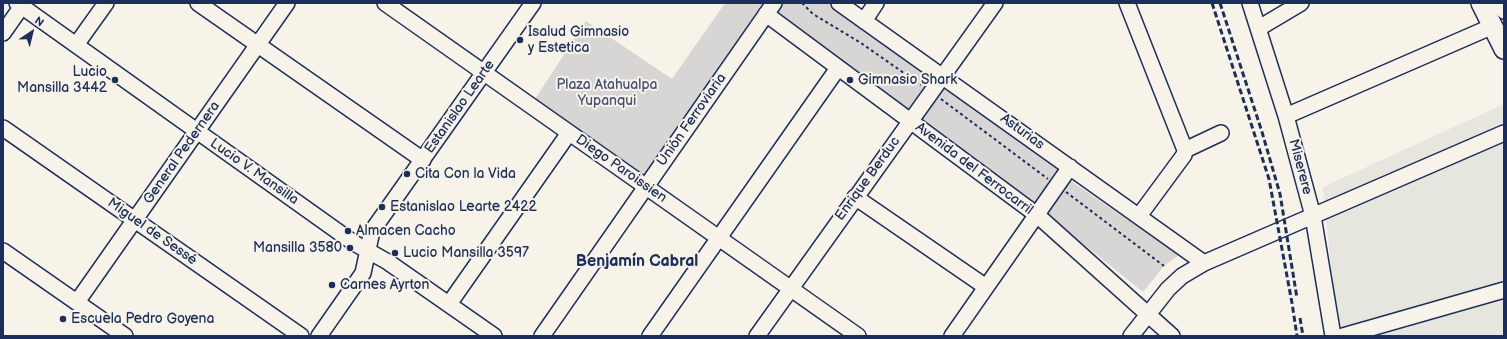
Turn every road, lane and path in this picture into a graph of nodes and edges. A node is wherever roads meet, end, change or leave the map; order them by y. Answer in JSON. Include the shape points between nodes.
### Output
{"nodes":[{"id":1,"x":106,"y":3,"type":"edge"},
{"id":2,"x":198,"y":3,"type":"edge"},
{"id":3,"x":287,"y":3,"type":"edge"},
{"id":4,"x":385,"y":3,"type":"edge"},
{"id":5,"x":534,"y":3,"type":"edge"},
{"id":6,"x":802,"y":3,"type":"edge"},
{"id":7,"x":839,"y":3,"type":"edge"},
{"id":8,"x":876,"y":3,"type":"edge"},
{"id":9,"x":994,"y":3,"type":"edge"},
{"id":10,"x":1127,"y":3,"type":"edge"},
{"id":11,"x":1250,"y":3,"type":"edge"},
{"id":12,"x":1301,"y":3,"type":"edge"},
{"id":13,"x":1482,"y":3,"type":"edge"},
{"id":14,"x":1498,"y":3,"type":"edge"},
{"id":15,"x":20,"y":5,"type":"edge"},
{"id":16,"x":770,"y":9,"type":"edge"},
{"id":17,"x":1498,"y":18,"type":"edge"},
{"id":18,"x":864,"y":21,"type":"junction"},
{"id":19,"x":1259,"y":28,"type":"junction"},
{"id":20,"x":3,"y":33,"type":"edge"},
{"id":21,"x":76,"y":45,"type":"junction"},
{"id":22,"x":258,"y":45,"type":"junction"},
{"id":23,"x":1504,"y":49,"type":"edge"},
{"id":24,"x":838,"y":68,"type":"junction"},
{"id":25,"x":484,"y":73,"type":"junction"},
{"id":26,"x":942,"y":75,"type":"junction"},
{"id":27,"x":931,"y":92,"type":"junction"},
{"id":28,"x":1286,"y":116,"type":"junction"},
{"id":29,"x":910,"y":121,"type":"junction"},
{"id":30,"x":3,"y":128,"type":"edge"},
{"id":31,"x":197,"y":132,"type":"junction"},
{"id":32,"x":1221,"y":132,"type":"dead end"},
{"id":33,"x":570,"y":133,"type":"junction"},
{"id":34,"x":1504,"y":133,"type":"edge"},
{"id":35,"x":1185,"y":150,"type":"junction"},
{"id":36,"x":423,"y":160,"type":"junction"},
{"id":37,"x":1070,"y":167,"type":"junction"},
{"id":38,"x":1057,"y":186,"type":"junction"},
{"id":39,"x":646,"y":187,"type":"junction"},
{"id":40,"x":855,"y":197,"type":"junction"},
{"id":41,"x":1037,"y":215,"type":"junction"},
{"id":42,"x":1139,"y":216,"type":"junction"},
{"id":43,"x":1313,"y":216,"type":"junction"},
{"id":44,"x":135,"y":220,"type":"junction"},
{"id":45,"x":719,"y":238,"type":"junction"},
{"id":46,"x":3,"y":251,"type":"edge"},
{"id":47,"x":369,"y":251,"type":"junction"},
{"id":48,"x":1204,"y":263,"type":"junction"},
{"id":49,"x":1164,"y":266,"type":"dead end"},
{"id":50,"x":986,"y":287,"type":"junction"},
{"id":51,"x":790,"y":288,"type":"junction"},
{"id":52,"x":1504,"y":290,"type":"edge"},
{"id":53,"x":77,"y":302,"type":"junction"},
{"id":54,"x":449,"y":304,"type":"junction"},
{"id":55,"x":1147,"y":313,"type":"junction"},
{"id":56,"x":125,"y":336,"type":"edge"},
{"id":57,"x":301,"y":336,"type":"edge"},
{"id":58,"x":320,"y":336,"type":"edge"},
{"id":59,"x":494,"y":336,"type":"edge"},
{"id":60,"x":542,"y":336,"type":"edge"},
{"id":61,"x":650,"y":336,"type":"edge"},
{"id":62,"x":757,"y":336,"type":"edge"},
{"id":63,"x":858,"y":336,"type":"edge"},
{"id":64,"x":952,"y":336,"type":"edge"},
{"id":65,"x":1131,"y":336,"type":"edge"},
{"id":66,"x":1172,"y":336,"type":"edge"},
{"id":67,"x":1333,"y":336,"type":"edge"},
{"id":68,"x":1343,"y":336,"type":"edge"}],
"edges":[{"from":1,"to":21,"type":"street"},
{"from":2,"to":22,"type":"street"},
{"from":3,"to":22,"type":"street","name":"General Pedernera"},
{"from":4,"to":25,"type":"street","name":"Diego Paroissien"},
{"from":5,"to":25,"type":"street","name":"Estanislao Learte"},
{"from":6,"to":27,"type":"path","via":[[813,14],[861,43]]},
{"from":7,"to":18,"type":"street","name":"Asturias"},
{"from":8,"to":18,"type":"street"},
{"from":9,"to":26,"type":"street","name":"Enrique Berduc"},
{"from":10,"to":35,"type":"street"},
{"from":11,"to":19,"type":"street","name":"Miserere"},
{"from":12,"to":19,"type":"street"},
{"from":13,"to":17,"type":"main road"},
{"from":14,"to":17,"type":"street"},
{"from":15,"to":20,"type":"street"},
{"from":15,"to":21,"type":"street","name":"Lucio V. Mansilla"},
{"from":16,"to":24,"type":"street","name":"Avenida del Ferrocarril"},
{"from":16,"to":39,"type":"street","name":"Unión Ferroviaria"},
{"from":17,"to":23,"type":"main road"},
{"from":17,"to":28,"type":"street"},
{"from":18,"to":26,"type":"street","name":"Asturias"},
{"from":19,"to":28,"type":"street","name":"Miserere"},
{"from":21,"to":31,"type":"street","name":"Lucio V. Mansilla"},
{"from":22,"to":31,"type":"street","name":"General Pedernera"},
{"from":22,"to":36,"type":"street"},
{"from":24,"to":29,"type":"street","name":"Avenida del Ferrocarril"},
{"from":24,"to":45,"type":"street"},
{"from":25,"to":33,"type":"street","name":"Diego Paroissien"},
{"from":25,"to":36,"type":"street","name":"Estanislao Learte"},
{"from":26,"to":27,"type":"street","name":"Enrique Berduc"},
{"from":26,"to":37,"type":"street","name":"Asturias"},
{"from":27,"to":29,"type":"street","name":"Enrique Berduc"},
{"from":27,"to":38,"type":"path"},
{"from":28,"to":43,"type":"street","name":"Miserere"},
{"from":29,"to":40,"type":"street","name":"Enrique Berduc"},
{"from":29,"to":41,"type":"street","name":"Avenida del Ferrocarril"},
{"from":30,"to":44,"type":"street","name":"Miguel de Sessé"},
{"from":31,"to":44,"type":"street","name":"General Pedernera"},
{"from":31,"to":47,"type":"street","name":"Lucio V. Mansilla"},
{"from":32,"to":35,"type":"street"},
{"from":33,"to":39,"type":"street","name":"Diego Paroissien"},
{"from":33,"to":54,"type":"street"},
{"from":34,"to":43,"type":"street"},
{"from":35,"to":42,"type":"street","via":[[1184,155]]},
{"from":36,"to":47,"type":"street","name":"Estanislao Learte","via":[[372,232]]},
{"from":37,"to":38,"type":"street"},
{"from":37,"to":42,"type":"street","name":"Asturias"},
{"from":38,"to":41,"type":"street"},
{"from":38,"to":49,"type":"path"},
{"from":39,"to":45,"type":"street","name":"Diego Paroissien"},
{"from":39,"to":60,"type":"street","name":"Unión Ferroviaria"},
{"from":40,"to":50,"type":"street"},
{"from":40,"to":51,"type":"street","name":"Enrique Berduc"},
{"from":41,"to":50,"type":"street"},
{"from":41,"to":55,"type":"street","name":"Avenida del Ferrocarril"},
{"from":42,"to":48,"type":"street","name":"Asturias"},
{"from":43,"to":48,"type":"street"},
{"from":43,"to":67,"type":"street","name":"Miserere"},
{"from":44,"to":53,"type":"street","name":"General Pedernera"},
{"from":44,"to":57,"type":"street","name":"Miguel de Sessé"},
{"from":45,"to":51,"type":"street","name":"Diego Paroissien"},
{"from":45,"to":61,"type":"street"},
{"from":46,"to":53,"type":"street"},
{"from":47,"to":54,"type":"street","name":"Lucio V. Mansilla"},
{"from":47,"to":58,"type":"street","name":"Estanislao Learte","via":[[363,273]]},
{"from":48,"to":55,"type":"street","via":[[1174,283]]},
{"from":50,"to":64,"type":"street"},
{"from":51,"to":62,"type":"street","name":"Enrique Berduc"},
{"from":51,"to":63,"type":"street","name":"Diego Paroissien"},
{"from":52,"to":68,"type":"street"},
{"from":53,"to":56,"type":"street"},
{"from":54,"to":59,"type":"street","name":"Lucio V. Mansilla"},
{"from":55,"to":65,"type":"street"},
{"from":55,"to":66,"type":"street","name":"Avenida del Ferrocarril"}]}
